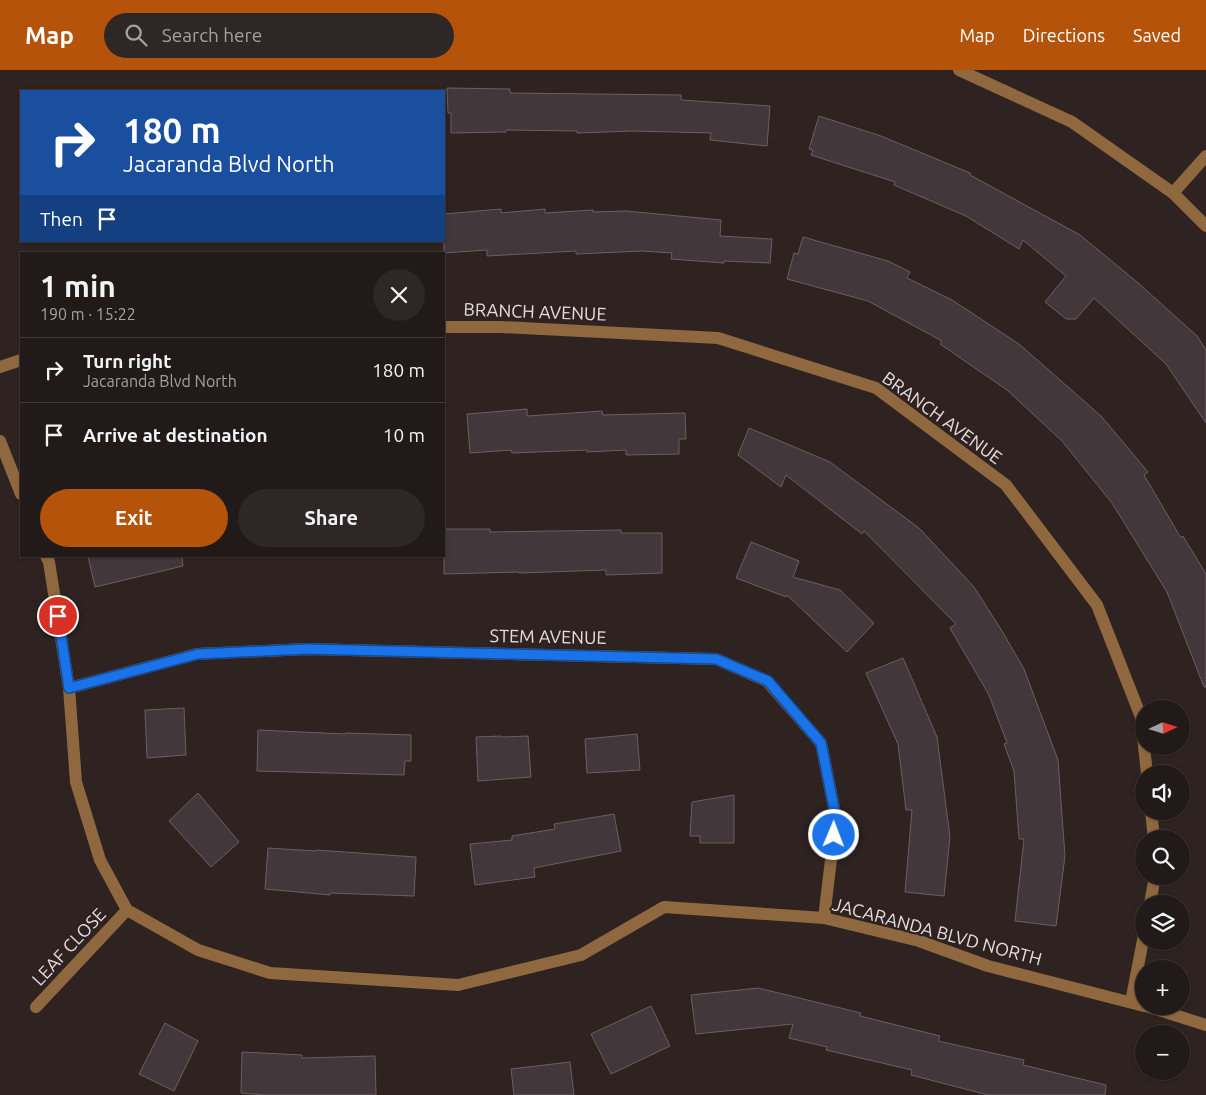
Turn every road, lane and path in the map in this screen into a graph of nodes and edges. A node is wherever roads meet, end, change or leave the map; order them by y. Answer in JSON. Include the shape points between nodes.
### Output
{"nodes":[{"id":1,"x":959,"y":70,"type":"edge"},
{"id":2,"x":1206,"y":156,"type":"edge"},
{"id":3,"x":1173,"y":193,"type":"junction"},
{"id":4,"x":1206,"y":226,"type":"edge"},
{"id":5,"x":445,"y":327,"type":"edge"},
{"id":6,"x":20,"y":360,"type":"edge"},
{"id":7,"x":0,"y":367,"type":"edge"},
{"id":8,"x":0,"y":441,"type":"edge"},
{"id":9,"x":20,"y":491,"type":"edge"},
{"id":10,"x":46,"y":557,"type":"edge"},
{"id":11,"x":69,"y":688,"type":"junction"},
{"id":12,"x":1135,"y":702,"type":"edge"},
{"id":13,"x":126,"y":910,"type":"junction"},
{"id":14,"x":824,"y":918,"type":"junction"},
{"id":15,"x":1135,"y":1004,"type":"edge"},
{"id":16,"x":36,"y":1007,"type":"dead end"},
{"id":17,"x":1173,"y":1015,"type":"edge"},
{"id":18,"x":1206,"y":1025,"type":"edge"}],
"edges":[{"from":1,"to":3,"type":"street","via":[[1072,122]]},
{"from":2,"to":3,"type":"street"},
{"from":3,"to":4,"type":"street"},
{"from":5,"to":12,"type":"street","name":"BRANCH AVENUE","via":[[718,338],[876,388],[1006,485],[1097,605]]},
{"from":6,"to":7,"type":"street"},
{"from":8,"to":9,"type":"street"},
{"from":10,"to":11,"type":"street"},
{"from":11,"to":13,"type":"street","via":[[76,782],[100,860]]},
{"from":11,"to":14,"type":"street","name":"STEM AVENUE","via":[[198,654],[307,649],[716,659],[768,681],[821,743],[836,818]]},
{"from":13,"to":14,"type":"street","name":"JACARANDA BLVD NORTH","via":[[198,950],[270,973],[458,985],[581,955],[664,906]]},
{"from":13,"to":16,"type":"street","name":"LEAF CLOSE"},
{"from":14,"to":15,"type":"street","name":"JACARANDA BLVD NORTH","via":[[919,942],[988,966]]},
{"from":17,"to":18,"type":"street","name":"JACARANDA BLVD NORTH"}]}
